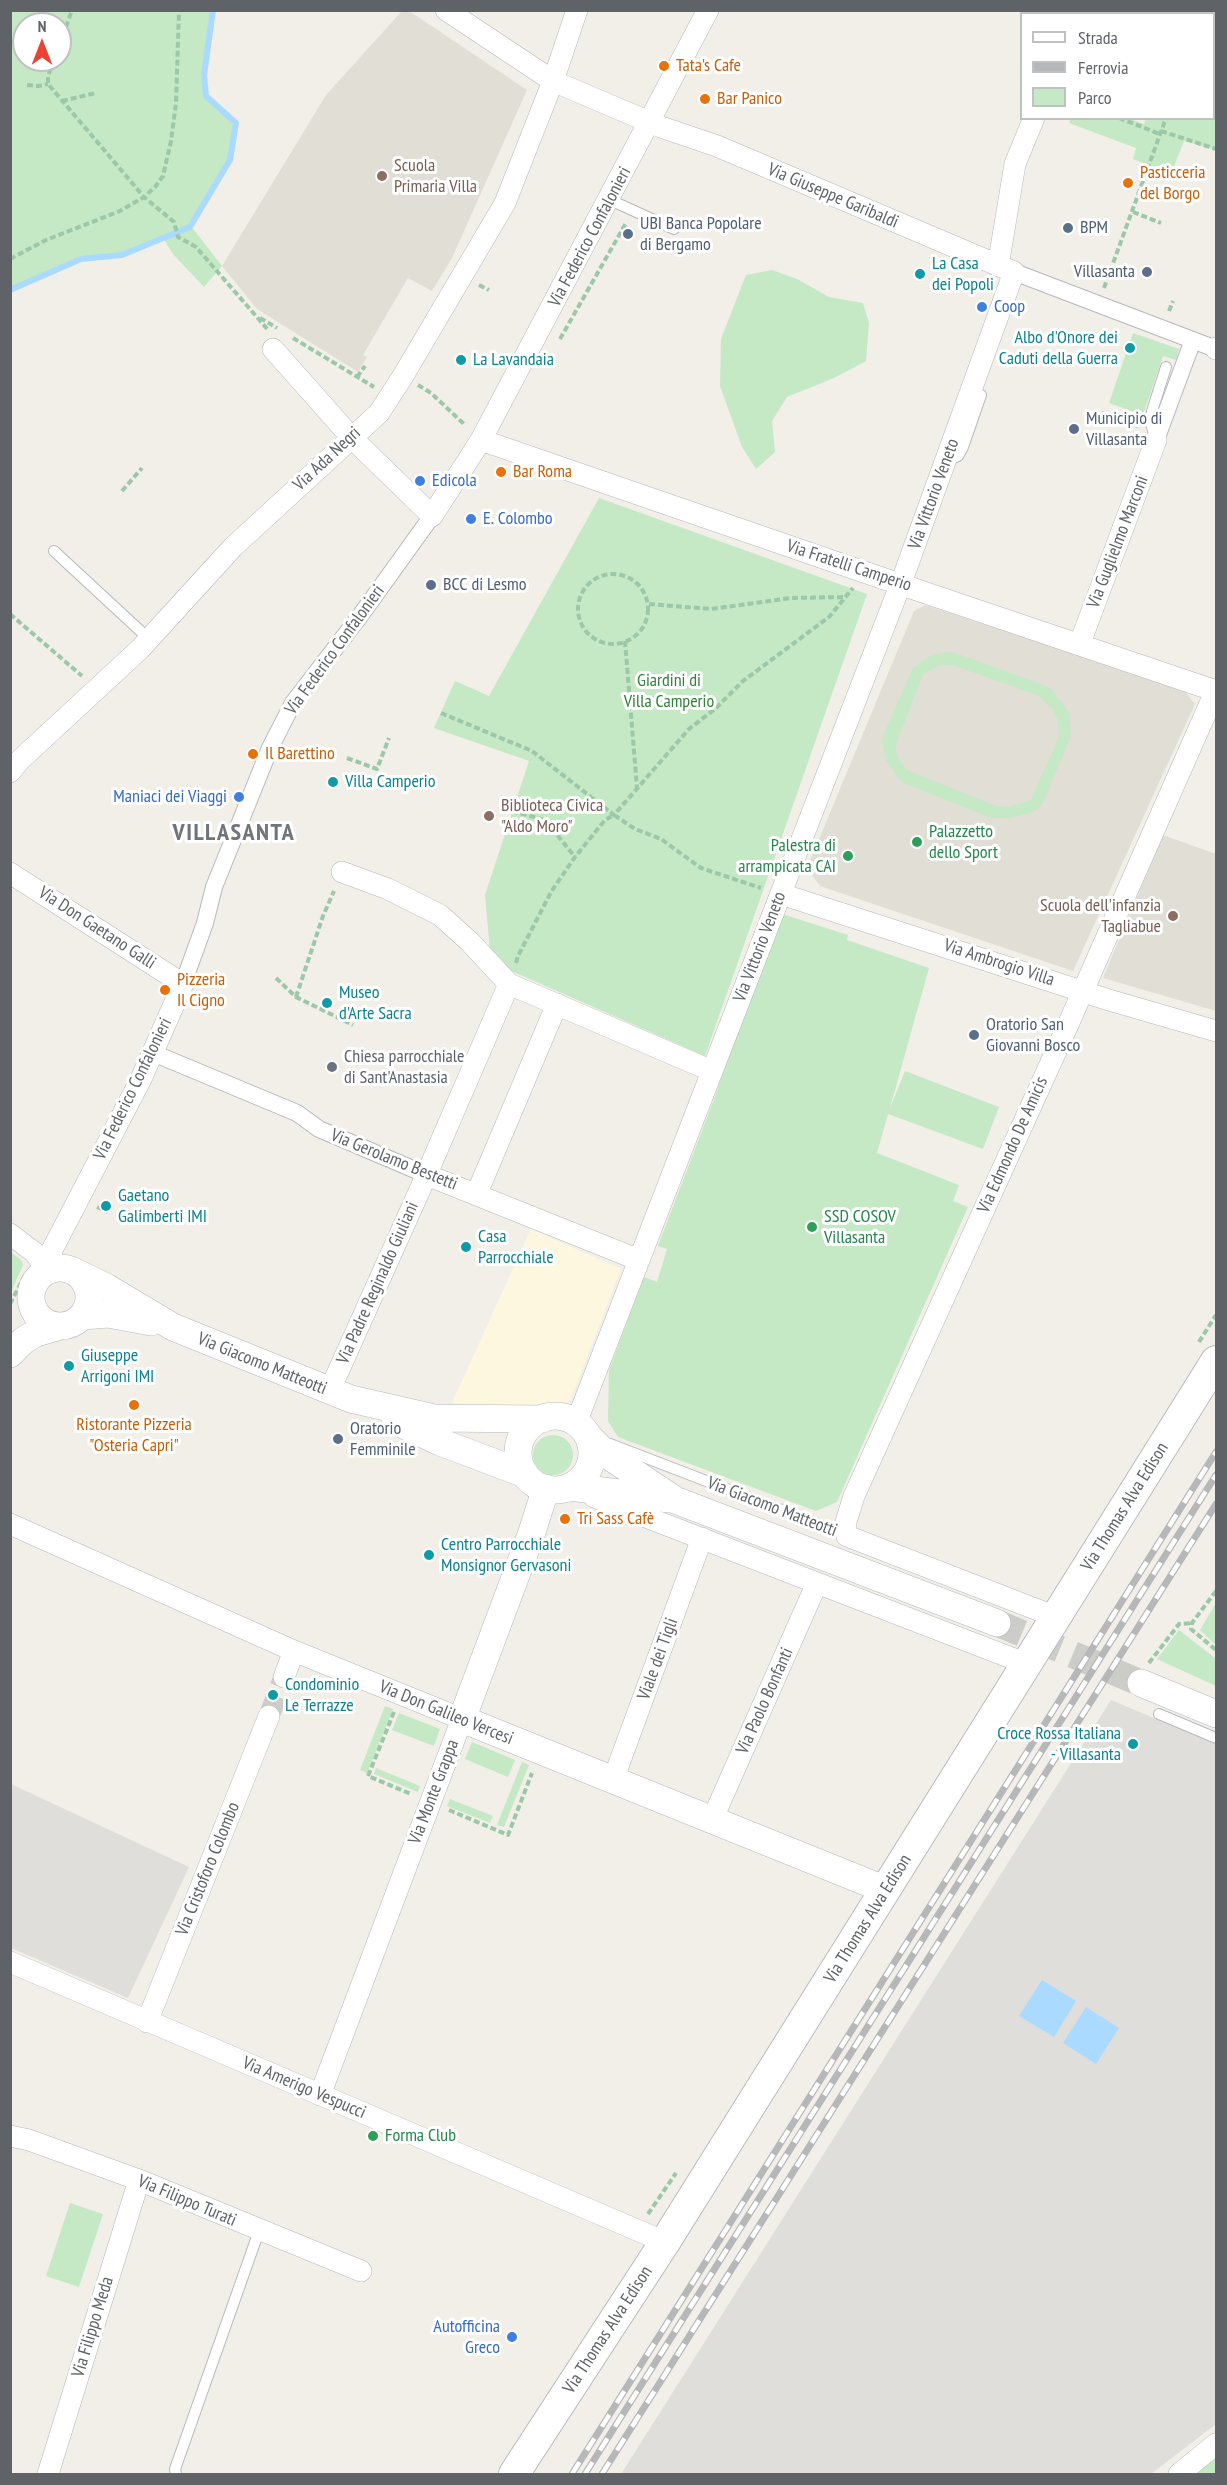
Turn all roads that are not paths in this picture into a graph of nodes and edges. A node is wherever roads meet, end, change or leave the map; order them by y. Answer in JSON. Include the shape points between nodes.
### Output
{"nodes":[{"id":1,"x":446,"y":10,"type":"edge"},
{"id":2,"x":578,"y":10,"type":"edge"},
{"id":3,"x":708,"y":10,"type":"edge"},
{"id":4,"x":553,"y":81,"type":"junction"},
{"id":5,"x":1033,"y":120,"type":"edge"},
{"id":6,"x":651,"y":123,"type":"junction"},
{"id":7,"x":610,"y":200,"type":"junction"},
{"id":8,"x":674,"y":229,"type":"dead end"},
{"id":9,"x":1006,"y":269,"type":"junction"},
{"id":10,"x":1193,"y":340,"type":"junction"},
{"id":11,"x":273,"y":349,"type":"dead end"},
{"id":12,"x":1216,"y":349,"type":"edge"},
{"id":13,"x":1166,"y":367,"type":"dead end"},
{"id":14,"x":981,"y":395,"type":"dead end"},
{"id":15,"x":351,"y":436,"type":"junction"},
{"id":16,"x":481,"y":440,"type":"junction"},
{"id":17,"x":1156,"y":440,"type":"junction"},
{"id":18,"x":945,"y":461,"type":"junction"},
{"id":19,"x":432,"y":516,"type":"junction"},
{"id":20,"x":54,"y":550,"type":"dead end"},
{"id":21,"x":901,"y":583,"type":"junction"},
{"id":22,"x":149,"y":639,"type":"junction"},
{"id":23,"x":1080,"y":643,"type":"junction"},
{"id":24,"x":1216,"y":690,"type":"edge"},
{"id":25,"x":10,"y":772,"type":"edge"},
{"id":26,"x":342,"y":872,"type":"road end"},
{"id":27,"x":10,"y":873,"type":"edge"},
{"id":28,"x":781,"y":894,"type":"junction"},
{"id":29,"x":183,"y":984,"type":"junction"},
{"id":30,"x":509,"y":984,"type":"junction"},
{"id":31,"x":1082,"y":990,"type":"junction"},
{"id":32,"x":557,"y":1004,"type":"junction"},
{"id":33,"x":1216,"y":1032,"type":"edge"},
{"id":34,"x":153,"y":1053,"type":"junction"},
{"id":35,"x":712,"y":1071,"type":"junction"},
{"id":36,"x":427,"y":1174,"type":"junction"},
{"id":37,"x":477,"y":1193,"type":"junction"},
{"id":38,"x":10,"y":1234,"type":"edge"},
{"id":39,"x":639,"y":1260,"type":"junction"},
{"id":40,"x":45,"y":1274,"type":"junction"},
{"id":41,"x":71,"y":1321,"type":"junction"},
{"id":42,"x":173,"y":1327,"type":"junction"},
{"id":43,"x":10,"y":1335,"type":"edge"},
{"id":44,"x":10,"y":1354,"type":"edge"},
{"id":45,"x":1216,"y":1361,"type":"edge"},
{"id":46,"x":340,"y":1395,"type":"junction"},
{"id":47,"x":542,"y":1419,"type":"junction"},
{"id":48,"x":582,"y":1429,"type":"junction"},
{"id":49,"x":547,"y":1483,"type":"junction"},
{"id":50,"x":675,"y":1500,"type":"junction"},
{"id":51,"x":10,"y":1524,"type":"edge"},
{"id":52,"x":847,"y":1536,"type":"junction"},
{"id":53,"x":702,"y":1538,"type":"junction"},
{"id":54,"x":817,"y":1583,"type":"junction"},
{"id":55,"x":1056,"y":1617,"type":"junction"},
{"id":56,"x":997,"y":1623,"type":"tunnel mouth"},
{"id":57,"x":294,"y":1651,"type":"junction"},
{"id":58,"x":1027,"y":1664,"type":"junction"},
{"id":59,"x":1143,"y":1675,"type":"tunnel mouth"},
{"id":60,"x":284,"y":1677,"type":"tunnel mouth"},
{"id":61,"x":1159,"y":1714,"type":"dead end"},
{"id":62,"x":1216,"y":1714,"type":"edge"},
{"id":63,"x":268,"y":1716,"type":"tunnel mouth"},
{"id":64,"x":462,"y":1719,"type":"junction"},
{"id":65,"x":1216,"y":1738,"type":"edge"},
{"id":66,"x":613,"y":1780,"type":"junction"},
{"id":67,"x":712,"y":1820,"type":"junction"},
{"id":68,"x":886,"y":1890,"type":"junction"},
{"id":69,"x":10,"y":1962,"type":"edge"},
{"id":70,"x":147,"y":2022,"type":"junction"},
{"id":71,"x":320,"y":2095,"type":"junction"},
{"id":72,"x":10,"y":2136,"type":"edge"},
{"id":73,"x":139,"y":2180,"type":"junction"},
{"id":74,"x":259,"y":2231,"type":"junction"},
{"id":75,"x":665,"y":2242,"type":"junction"},
{"id":76,"x":361,"y":2271,"type":"dead end"},
{"id":77,"x":1216,"y":2444,"type":"edge"},
{"id":78,"x":48,"y":2475,"type":"edge"},
{"id":79,"x":176,"y":2475,"type":"edge"},
{"id":80,"x":514,"y":2475,"type":"edge"},
{"id":81,"x":1179,"y":2475,"type":"edge"}],
"edges":[{"from":1,"to":4,"type":"street","name":"Via Giuseppe Garibaldi"},
{"from":2,"to":4,"type":"street","name":"Via Ada Negri"},
{"from":3,"to":6,"type":"street","name":"Via Federico Confalonieri"},
{"from":4,"to":6,"type":"street","name":"Via Giuseppe Garibaldi"},
{"from":4,"to":15,"type":"street","name":"Via Ada Negri","via":[[505,202],[390,396],[379,412]]},
{"from":5,"to":9,"type":"street","name":"Via Vittorio Veneto","via":[[1015,164]]},
{"from":6,"to":7,"type":"street","name":"Via Federico Confalonieri"},
{"from":6,"to":9,"type":"street","name":"Via Giuseppe Garibaldi","via":[[717,146]]},
{"from":7,"to":8,"type":"lane"},
{"from":7,"to":16,"type":"street","name":"Via Federico Confalonieri"},
{"from":9,"to":10,"type":"street"},
{"from":9,"to":18,"type":"street","name":"Via Vittorio Veneto","via":[[979,370]]},
{"from":10,"to":12,"type":"street"},
{"from":10,"to":17,"type":"street"},
{"from":11,"to":15,"type":"street"},
{"from":13,"to":17,"type":"lane","via":[[1152,411]]},
{"from":14,"to":18,"type":"lane","via":[[963,447],[958,456]]},
{"from":15,"to":19,"type":"street"},
{"from":15,"to":22,"type":"street","name":"Via Ada Negri","via":[[233,547]]},
{"from":16,"to":19,"type":"street","name":"Via Federico Confalonieri"},
{"from":16,"to":21,"type":"street","name":"Via Fratelli Camperio"},
{"from":17,"to":23,"type":"street","name":"Via Guglielmo Marconi"},
{"from":18,"to":21,"type":"street","name":"Via Vittorio Veneto"},
{"from":19,"to":29,"type":"street","name":"Via Federico Confalonieri","via":[[293,703],[270,748],[214,886]]},
{"from":20,"to":22,"type":"lane"},
{"from":21,"to":23,"type":"street","name":"Via Fratelli Camperio"},
{"from":21,"to":28,"type":"street","name":"Via Vittorio Veneto"},
{"from":22,"to":25,"type":"street","name":"Via Ada Negri"},
{"from":23,"to":24,"type":"street","name":"Via Fratelli Camperio"},
{"from":24,"to":31,"type":"street","name":"Via Edmondo De Amicis"},
{"from":26,"to":30,"type":"street","via":[[440,915]]},
{"from":27,"to":29,"type":"street","name":"Via Don Gaetano Galli"},
{"from":28,"to":31,"type":"street","name":"Via Ambrogio Villa"},
{"from":28,"to":35,"type":"street","name":"Via Vittorio Veneto"},
{"from":29,"to":34,"type":"street","name":"Via Federico Confalonieri"},
{"from":30,"to":32,"type":"street"},
{"from":30,"to":36,"type":"street","name":"Via Padre Reginaldo Giuliani"},
{"from":31,"to":33,"type":"street","name":"Via Ambrogio Villa"},
{"from":31,"to":52,"type":"street","name":"Via Edmondo De Amicis","via":[[854,1496],[845,1525]]},
{"from":32,"to":35,"type":"street"},
{"from":32,"to":37,"type":"street"},
{"from":34,"to":36,"type":"street","name":"Via Gerolamo Bestetti","via":[[277,1104],[319,1129]]},
{"from":34,"to":40,"type":"street","name":"Via Federico Confalonieri","via":[[52,1250]]},
{"from":35,"to":39,"type":"street","name":"Via Vittorio Veneto"},
{"from":36,"to":37,"type":"street","name":"Via Gerolamo Bestetti"},
{"from":36,"to":46,"type":"street","name":"Via Padre Reginaldo Giuliani"},
{"from":37,"to":39,"type":"street","name":"Via Gerolamo Bestetti"},
{"from":38,"to":40,"type":"street","via":[[35,1253]]},
{"from":39,"to":48,"type":"street","name":"Via Vittorio Veneto"},
{"from":40,"to":41,"type":"street","via":[[31,1300],[35,1313],[46,1323]]},
{"from":40,"to":41,"type":"street","via":[[82,1278],[89,1292],[88,1305]]},
{"from":40,"to":42,"type":"street","name":"Via Giacomo Matteotti","via":[[106,1287]]},
{"from":40,"to":43,"type":"street","name":"Via Federico Confalonieri"},
{"from":41,"to":42,"type":"street","name":"Via Giacomo Matteotti","via":[[108,1314]]},
{"from":41,"to":44,"type":"street","via":[[36,1333]]},
{"from":42,"to":46,"type":"street","name":"Via Giacomo Matteotti"},
{"from":45,"to":55,"type":"main road","name":"Via Thomas Alva Edison"},
{"from":46,"to":47,"type":"street","name":"Via Giacomo Matteotti","via":[[434,1418]]},
{"from":46,"to":49,"type":"street","name":"Via Giacomo Matteotti","via":[[440,1442]]},
{"from":47,"to":48,"type":"street","via":[[559,1416]]},
{"from":47,"to":49,"type":"street","via":[[528,1429],[519,1444],[519,1460]]},
{"from":48,"to":49,"type":"street","via":[[592,1452],[590,1467],[581,1479]]},
{"from":48,"to":50,"type":"street","name":"Via Giacomo Matteotti","via":[[606,1454]]},
{"from":48,"to":52,"type":"lane","name":"Via Giacomo Matteotti"},
{"from":49,"to":50,"type":"street","name":"Via Giacomo Matteotti"},
{"from":49,"to":53,"type":"street","name":"Via Giacomo Matteotti"},
{"from":49,"to":64,"type":"street","name":"Via Monte Grappa"},
{"from":50,"to":56,"type":"street","name":"Via Giacomo Matteotti"},
{"from":51,"to":57,"type":"street","name":"Via Don Galileo Vercesi"},
{"from":52,"to":55,"type":"street","name":"Via Giacomo Matteotti"},
{"from":53,"to":54,"type":"street","name":"Via Giacomo Matteotti"},
{"from":53,"to":66,"type":"street","name":"Viale dei Tigli"},
{"from":54,"to":58,"type":"street","name":"Via Giacomo Matteotti"},
{"from":54,"to":67,"type":"street","name":"Via Paolo Bonfanti"},
{"from":55,"to":58,"type":"main road","name":"Via Thomas Alva Edison"},
{"from":57,"to":60,"type":"street"},
{"from":57,"to":64,"type":"street","name":"Via Don Galileo Vercesi"},
{"from":58,"to":68,"type":"main road","name":"Via Thomas Alva Edison"},
{"from":59,"to":62,"type":"street"},
{"from":61,"to":65,"type":"lane"},
{"from":63,"to":70,"type":"street","name":"Via Cristoforo Colombo"},
{"from":64,"to":66,"type":"street","name":"Via Don Galileo Vercesi"},
{"from":64,"to":71,"type":"street","name":"Via Monte Grappa"},
{"from":66,"to":67,"type":"street","name":"Via Don Galileo Vercesi"},
{"from":67,"to":68,"type":"street","name":"Via Don Galileo Vercesi"},
{"from":68,"to":75,"type":"main road","name":"Via Thomas Alva Edison"},
{"from":69,"to":70,"type":"street","name":"Via Amerigo Vespucci"},
{"from":70,"to":71,"type":"street","name":"Via Amerigo Vespucci"},
{"from":71,"to":75,"type":"street","name":"Via Amerigo Vespucci"},
{"from":72,"to":73,"type":"street","name":"Via Filippo Turati"},
{"from":73,"to":74,"type":"street","name":"Via Filippo Turati"},
{"from":73,"to":78,"type":"street","name":"Via Filippo Meda"},
{"from":74,"to":76,"type":"street","name":"Via Filippo Turati"},
{"from":74,"to":79,"type":"lane"},
{"from":75,"to":80,"type":"main road","name":"Via Thomas Alva Edison"},
{"from":77,"to":81,"type":"street"}]}
